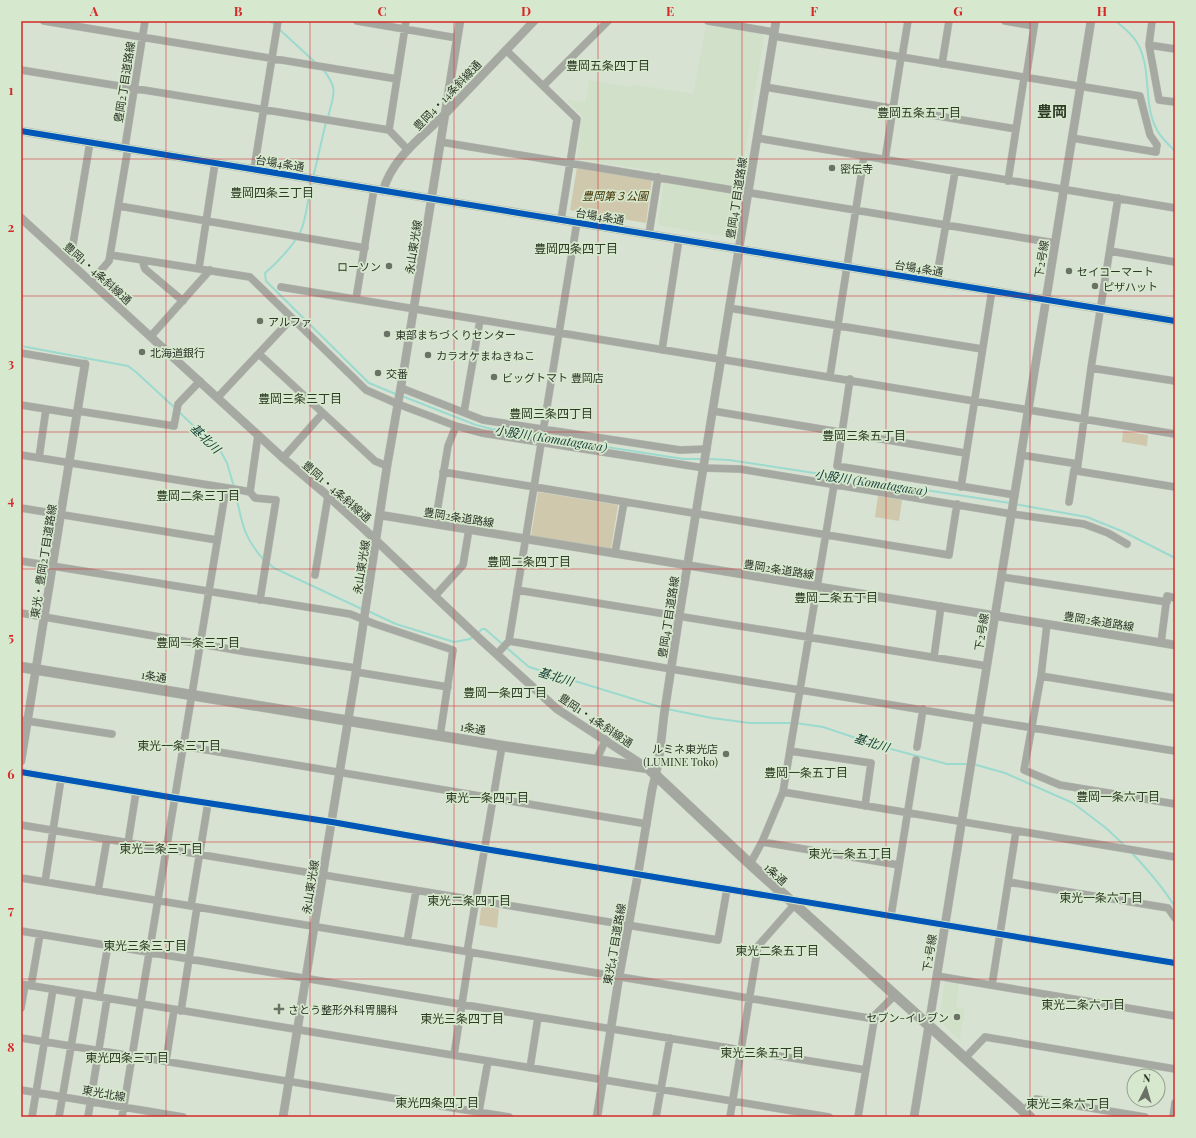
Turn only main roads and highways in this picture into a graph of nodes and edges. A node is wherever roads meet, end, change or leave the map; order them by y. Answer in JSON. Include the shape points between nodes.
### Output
{"nodes":[{"id":1,"x":21,"y":666,"type":"edge"},
{"id":2,"x":1026,"y":1114,"type":"edge"}],
"edges":[{"from":1,"to":2,"type":"main road","name":"1条通","via":[[652,772]]}]}
